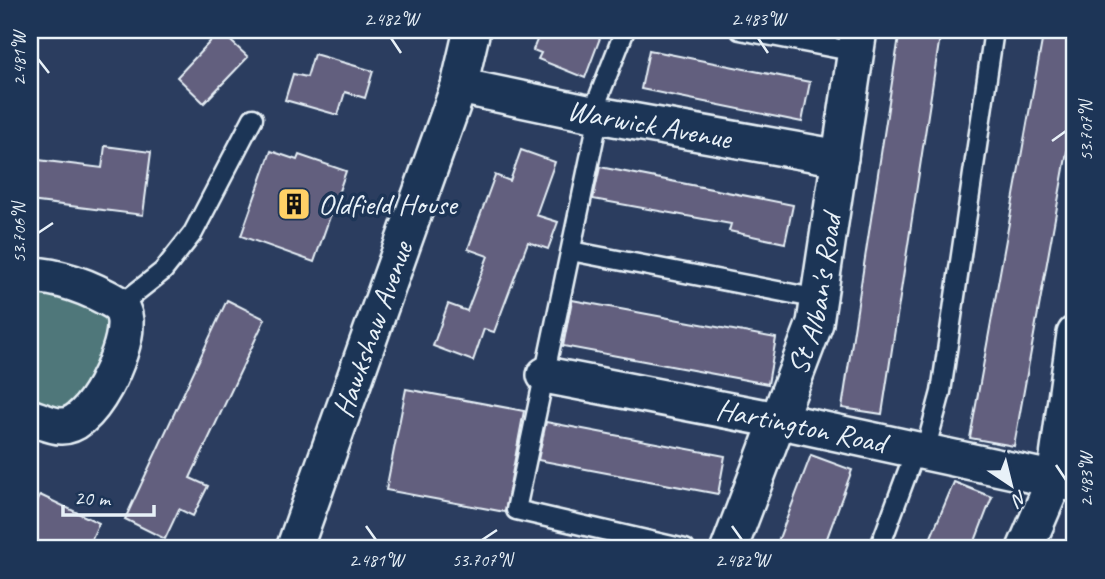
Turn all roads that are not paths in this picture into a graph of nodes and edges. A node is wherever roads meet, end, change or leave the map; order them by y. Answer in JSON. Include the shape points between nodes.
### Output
{"nodes":[{"id":1,"x":472,"y":30,"type":"edge"},
{"id":2,"x":625,"y":30,"type":"edge"},
{"id":3,"x":740,"y":30,"type":"edge"},
{"id":4,"x":994,"y":30,"type":"edge"},
{"id":5,"x":857,"y":41,"type":"edge"},
{"id":6,"x":459,"y":86,"type":"junction"},
{"id":7,"x":596,"y":115,"type":"junction"},
{"id":8,"x":253,"y":118,"type":"dead end"},
{"id":9,"x":840,"y":158,"type":"junction"},
{"id":10,"x":571,"y":251,"type":"junction"},
{"id":11,"x":30,"y":275,"type":"edge"},
{"id":12,"x":819,"y":299,"type":"junction"},
{"id":13,"x":120,"y":305,"type":"junction"},
{"id":14,"x":1075,"y":334,"type":"edge"},
{"id":15,"x":545,"y":375,"type":"junction"},
{"id":16,"x":30,"y":417,"type":"edge"},
{"id":17,"x":777,"y":420,"type":"junction"},
{"id":18,"x":921,"y":450,"type":"junction"},
{"id":19,"x":1065,"y":482,"type":"edge"},
{"id":20,"x":294,"y":549,"type":"edge"},
{"id":21,"x":685,"y":549,"type":"edge"},
{"id":22,"x":729,"y":549,"type":"edge"},
{"id":23,"x":879,"y":549,"type":"edge"},
{"id":24,"x":1025,"y":549,"type":"edge"}],
"edges":[{"from":1,"to":6,"type":"street","name":"Hawkshaw Avenue"},
{"from":2,"to":7,"type":"lane"},
{"from":3,"to":5,"type":"lane"},
{"from":4,"to":18,"type":"lane","via":[[941,392]]},
{"from":5,"to":9,"type":"street","name":"St Alban's Road"},
{"from":6,"to":7,"type":"street","name":"Warwick Avenue"},
{"from":6,"to":20,"type":"street","name":"Hawkshaw Avenue"},
{"from":7,"to":9,"type":"street","name":"Warwick Avenue"},
{"from":7,"to":10,"type":"lane"},
{"from":8,"to":13,"type":"lane","via":[[193,233],[163,271]]},
{"from":9,"to":12,"type":"street","name":"St Alban's Road"},
{"from":10,"to":12,"type":"lane"},
{"from":10,"to":15,"type":"lane"},
{"from":11,"to":13,"type":"street","via":[[98,292]]},
{"from":12,"to":17,"type":"street","name":"St Alban's Road","via":[[815,323]]},
{"from":13,"to":16,"type":"street","via":[[125,326],[122,343],[93,408],[62,426]]},
{"from":14,"to":19,"type":"street"},
{"from":15,"to":17,"type":"street","name":"Hartington Road"},
{"from":15,"to":21,"type":"lane","via":[[516,510]]},
{"from":17,"to":18,"type":"street","name":"Hartington Road"},
{"from":17,"to":22,"type":"street","name":"St Alban's Road"},
{"from":18,"to":19,"type":"street","name":"Hartington Road"},
{"from":18,"to":23,"type":"lane"},
{"from":19,"to":24,"type":"street"}]}
